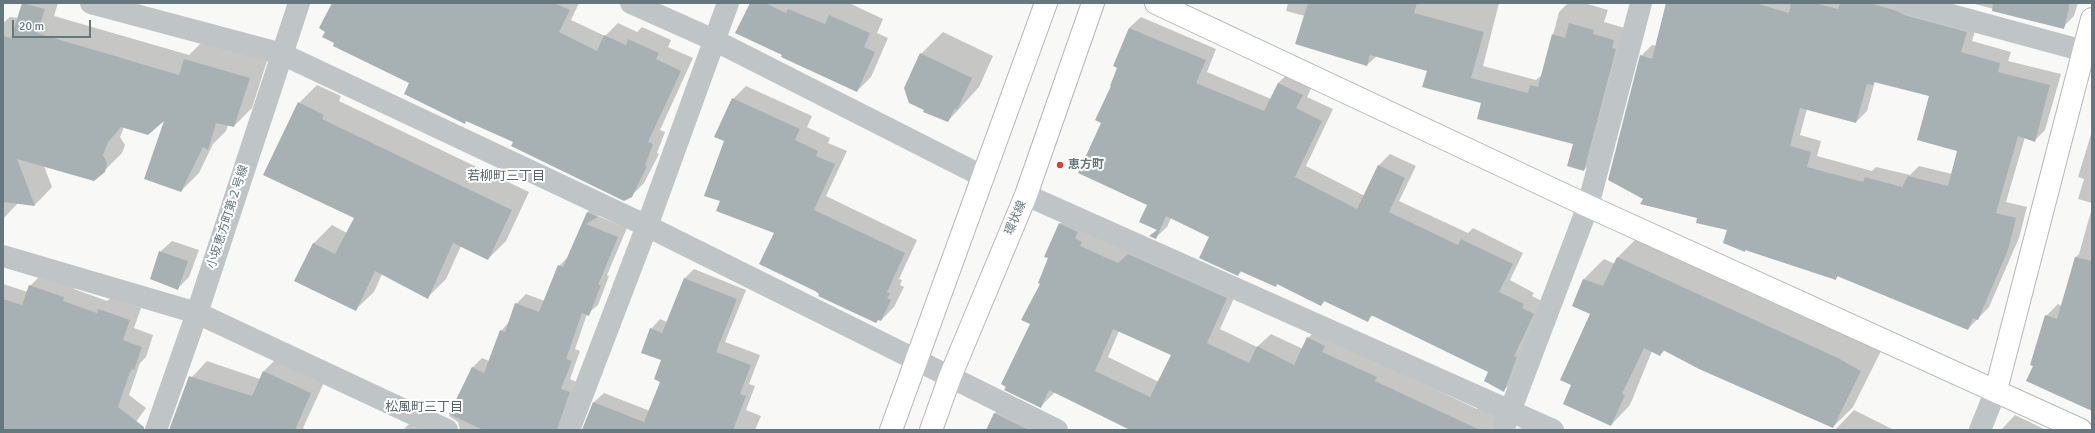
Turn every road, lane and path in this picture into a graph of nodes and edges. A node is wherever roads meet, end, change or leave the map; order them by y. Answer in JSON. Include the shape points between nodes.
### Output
{"nodes":[{"id":1,"x":91,"y":3,"type":"edge"},
{"id":2,"x":299,"y":3,"type":"edge"},
{"id":3,"x":631,"y":3,"type":"edge"},
{"id":4,"x":728,"y":3,"type":"edge"},
{"id":5,"x":1046,"y":3,"type":"edge"},
{"id":6,"x":1093,"y":3,"type":"edge"},
{"id":7,"x":1156,"y":3,"type":"edge"},
{"id":8,"x":1641,"y":3,"type":"edge"},
{"id":9,"x":1907,"y":3,"type":"edge"},
{"id":10,"x":2092,"y":19,"type":"edge"},
{"id":11,"x":714,"y":40,"type":"junction"},
{"id":12,"x":2084,"y":51,"type":"junction"},
{"id":13,"x":282,"y":54,"type":"junction"},
{"id":14,"x":984,"y":177,"type":"junction"},
{"id":15,"x":1026,"y":195,"type":"junction"},
{"id":16,"x":1588,"y":206,"type":"junction"},
{"id":17,"x":647,"y":226,"type":"junction"},
{"id":18,"x":3,"y":256,"type":"edge"},
{"id":19,"x":197,"y":313,"type":"junction"},
{"id":20,"x":916,"y":361,"type":"junction"},
{"id":21,"x":950,"y":377,"type":"junction"},
{"id":22,"x":1996,"y":390,"type":"junction"},
{"id":23,"x":1510,"y":410,"type":"junction"},
{"id":24,"x":156,"y":430,"type":"edge"},
{"id":25,"x":447,"y":430,"type":"edge"},
{"id":26,"x":569,"y":430,"type":"edge"},
{"id":27,"x":891,"y":430,"type":"edge"},
{"id":28,"x":931,"y":430,"type":"edge"},
{"id":29,"x":1057,"y":430,"type":"edge"},
{"id":30,"x":1503,"y":430,"type":"edge"},
{"id":31,"x":1553,"y":430,"type":"edge"},
{"id":32,"x":1980,"y":430,"type":"edge"},
{"id":33,"x":2081,"y":430,"type":"edge"}],
"edges":[{"from":1,"to":13,"type":"street"},
{"from":2,"to":13,"type":"street","name":"小坂恵方町第２号線"},
{"from":3,"to":11,"type":"street"},
{"from":4,"to":11,"type":"street"},
{"from":5,"to":14,"type":"street"},
{"from":6,"to":15,"type":"street","name":"環状線"},
{"from":7,"to":16,"type":"street"},
{"from":8,"to":16,"type":"street"},
{"from":9,"to":12,"type":"street"},
{"from":10,"to":12,"type":"street"},
{"from":11,"to":14,"type":"street"},
{"from":11,"to":17,"type":"street"},
{"from":12,"to":22,"type":"street"},
{"from":13,"to":17,"type":"street"},
{"from":13,"to":19,"type":"street","name":"小坂恵方町第２号線"},
{"from":14,"to":20,"type":"street"},
{"from":15,"to":21,"type":"street","name":"環状線"},
{"from":15,"to":23,"type":"street"},
{"from":16,"to":22,"type":"street"},
{"from":16,"to":23,"type":"street"},
{"from":17,"to":20,"type":"street"},
{"from":17,"to":26,"type":"street"},
{"from":18,"to":19,"type":"street"},
{"from":19,"to":24,"type":"street","name":"小坂恵方町第２号線"},
{"from":19,"to":25,"type":"street"},
{"from":20,"to":21,"type":"street"},
{"from":20,"to":27,"type":"street"},
{"from":21,"to":28,"type":"street","name":"環状線"},
{"from":21,"to":29,"type":"street"},
{"from":22,"to":32,"type":"street"},
{"from":22,"to":33,"type":"street"},
{"from":23,"to":30,"type":"street"},
{"from":23,"to":31,"type":"street"}]}
